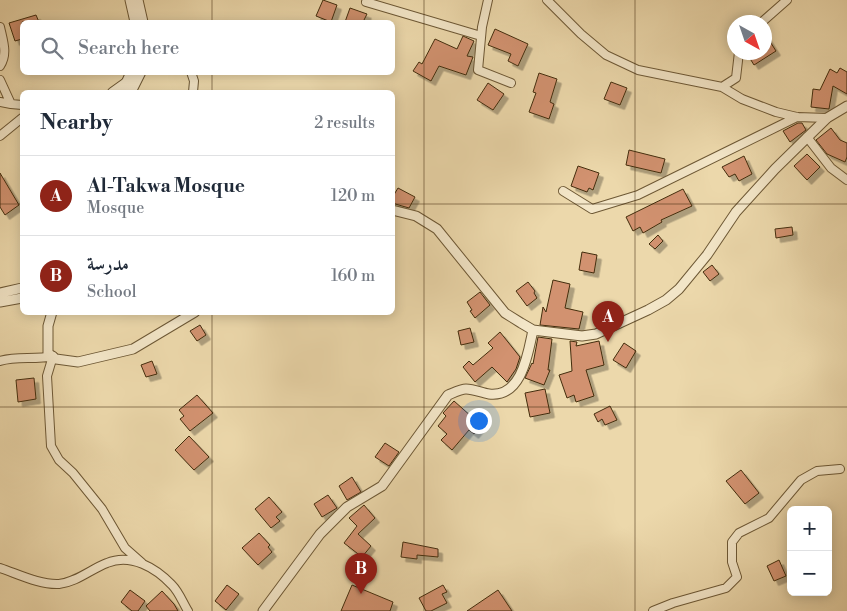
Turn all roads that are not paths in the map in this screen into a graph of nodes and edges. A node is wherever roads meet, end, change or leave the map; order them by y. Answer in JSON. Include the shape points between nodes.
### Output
{"nodes":[{"id":1,"x":130,"y":0,"type":"edge"},
{"id":2,"x":138,"y":0,"type":"edge"},
{"id":3,"x":488,"y":0,"type":"edge"},
{"id":4,"x":547,"y":0,"type":"edge"},
{"id":5,"x":787,"y":0,"type":"edge"},
{"id":6,"x":366,"y":2,"type":"dead end"},
{"id":7,"x":770,"y":15,"type":"edge"},
{"id":8,"x":135,"y":20,"type":"edge"},
{"id":9,"x":143,"y":20,"type":"edge"},
{"id":10,"x":0,"y":27,"type":"edge"},
{"id":11,"x":481,"y":36,"type":"junction"},
{"id":12,"x":738,"y":60,"type":"edge"},
{"id":13,"x":0,"y":66,"type":"edge"},
{"id":14,"x":140,"y":75,"type":"edge"},
{"id":15,"x":192,"y":75,"type":"edge"},
{"id":16,"x":129,"y":77,"type":"edge"},
{"id":17,"x":0,"y":80,"type":"edge"},
{"id":18,"x":510,"y":83,"type":"dead end"},
{"id":19,"x":722,"y":87,"type":"junction"},
{"id":20,"x":114,"y":90,"type":"edge"},
{"id":21,"x":123,"y":90,"type":"edge"},
{"id":22,"x":132,"y":90,"type":"edge"},
{"id":23,"x":194,"y":90,"type":"edge"},
{"id":24,"x":0,"y":102,"type":"edge"},
{"id":25,"x":12,"y":104,"type":"junction"},
{"id":26,"x":20,"y":105,"type":"edge"},
{"id":27,"x":847,"y":106,"type":"edge"},
{"id":28,"x":797,"y":117,"type":"junction"},
{"id":29,"x":827,"y":118,"type":"junction"},
{"id":30,"x":20,"y":120,"type":"edge"},
{"id":31,"x":0,"y":136,"type":"edge"},
{"id":32,"x":807,"y":137,"type":"junction"},
{"id":33,"x":847,"y":180,"type":"edge"},
{"id":34,"x":563,"y":191,"type":"dead end"},
{"id":35,"x":395,"y":211,"type":"edge"},
{"id":36,"x":20,"y":288,"type":"edge"},
{"id":37,"x":0,"y":293,"type":"edge"},
{"id":38,"x":20,"y":298,"type":"edge"},
{"id":39,"x":0,"y":302,"type":"edge"},
{"id":40,"x":51,"y":315,"type":"edge"},
{"id":41,"x":190,"y":315,"type":"edge"},
{"id":42,"x":533,"y":330,"type":"junction"},
{"id":43,"x":53,"y":356,"type":"junction"},
{"id":44,"x":0,"y":361,"type":"edge"},
{"id":45,"x":840,"y":469,"type":"dead end"},
{"id":46,"x":142,"y":563,"type":"junction"},
{"id":47,"x":0,"y":568,"type":"edge"},
{"id":48,"x":188,"y":611,"type":"edge"},
{"id":49,"x":263,"y":611,"type":"edge"},
{"id":50,"x":653,"y":611,"type":"edge"}],
"edges":[{"from":1,"to":8,"type":"street"},
{"from":2,"to":9,"type":"street"},
{"from":3,"to":11,"type":"street"},
{"from":4,"to":19,"type":"street","via":[[606,55],[638,70]]},
{"from":5,"to":7,"type":"street"},
{"from":6,"to":11,"type":"street"},
{"from":10,"to":13,"type":"street","via":[[5,48]]},
{"from":11,"to":18,"type":"street","via":[[478,70]]},
{"from":12,"to":19,"type":"street","via":[[736,78]]},
{"from":14,"to":22,"type":"street"},
{"from":15,"to":23,"type":"street"},
{"from":16,"to":20,"type":"street"},
{"from":16,"to":21,"type":"street"},
{"from":17,"to":25,"type":"street"},
{"from":19,"to":28,"type":"street","via":[[742,99]]},
{"from":24,"to":25,"type":"street"},
{"from":25,"to":26,"type":"street"},
{"from":27,"to":29,"type":"street"},
{"from":28,"to":29,"type":"street"},
{"from":28,"to":34,"type":"street","via":[[638,195],[592,209]]},
{"from":29,"to":32,"type":"street"},
{"from":30,"to":31,"type":"street"},
{"from":32,"to":33,"type":"street","via":[[831,168]]},
{"from":32,"to":42,"type":"street","via":[[736,212],[707,255],[666,300],[596,334],[582,336]]},
{"from":35,"to":42,"type":"street","via":[[416,216],[437,229],[505,313]]},
{"from":36,"to":37,"type":"street"},
{"from":38,"to":39,"type":"street"},
{"from":40,"to":43,"type":"street","via":[[47,339],[48,353]]},
{"from":41,"to":43,"type":"street","via":[[133,349],[78,362]]},
{"from":42,"to":49,"type":"street","via":[[526,362],[516,383],[508,390],[492,394],[465,389],[448,394],[382,486],[347,507],[320,534]]},
{"from":43,"to":44,"type":"street"},
{"from":43,"to":46,"type":"street","via":[[47,376],[52,446],[59,460],[102,509],[125,548]]},
{"from":45,"to":50,"type":"street","via":[[817,471],[802,480],[769,518],[739,534],[732,542],[732,562],[737,577],[726,588]]},
{"from":46,"to":47,"type":"street","via":[[118,559],[70,582],[57,584]]},
{"from":46,"to":48,"type":"street","via":[[173,586]]}]}
